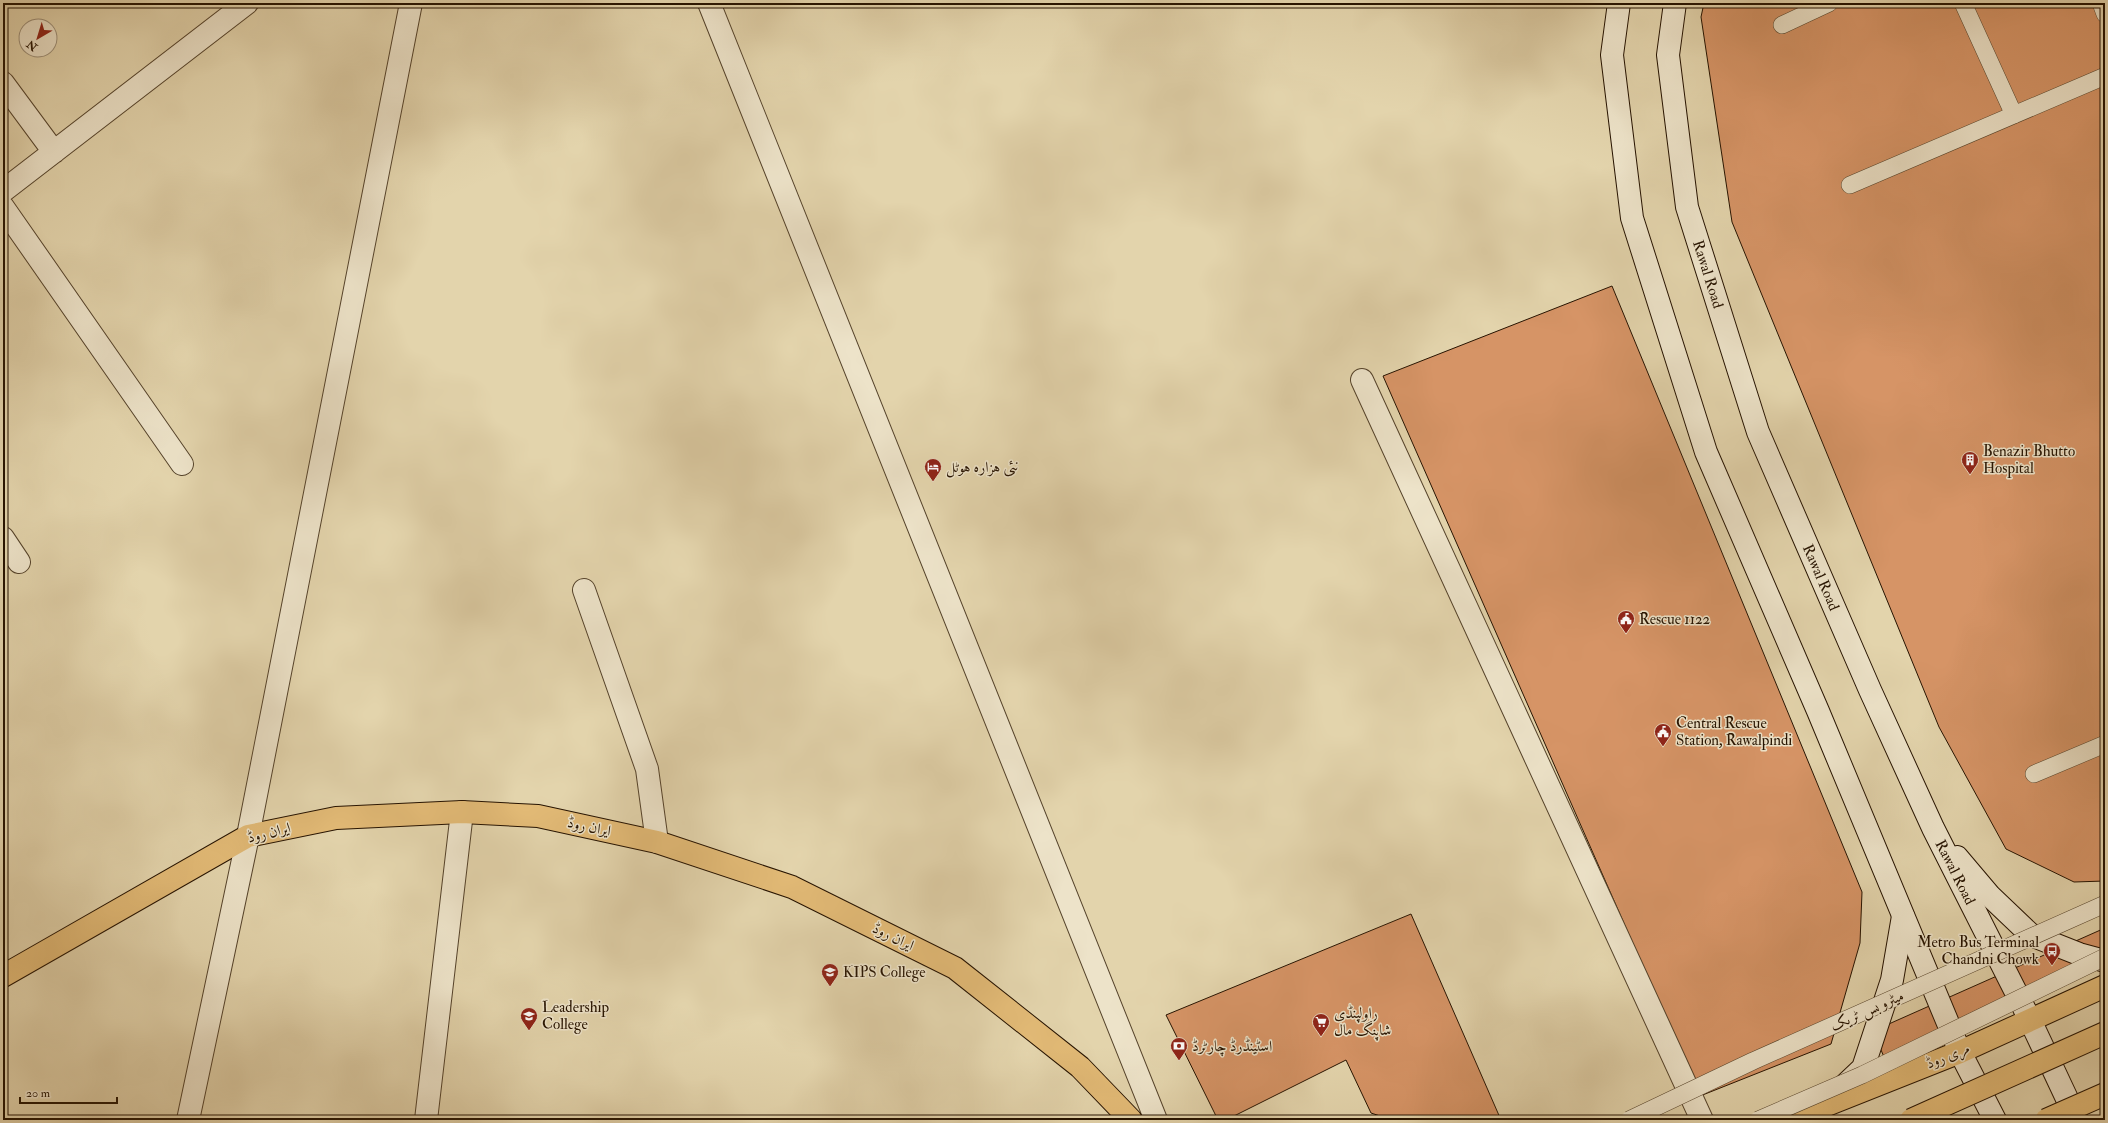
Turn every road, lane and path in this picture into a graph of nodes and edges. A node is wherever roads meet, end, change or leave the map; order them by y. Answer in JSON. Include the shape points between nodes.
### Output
{"nodes":[{"id":1,"x":248,"y":3,"type":"edge"},
{"id":2,"x":411,"y":3,"type":"edge"},
{"id":3,"x":709,"y":3,"type":"edge"},
{"id":4,"x":1619,"y":3,"type":"edge"},
{"id":5,"x":1675,"y":3,"type":"edge"},
{"id":6,"x":1829,"y":3,"type":"edge"},
{"id":7,"x":1963,"y":3,"type":"edge"},
{"id":8,"x":2100,"y":3,"type":"edge"},
{"id":9,"x":2105,"y":14,"type":"edge"},
{"id":10,"x":1782,"y":25,"type":"dead end"},
{"id":11,"x":2105,"y":76,"type":"edge"},
{"id":12,"x":3,"y":84,"type":"edge"},
{"id":13,"x":2014,"y":115,"type":"junction"},
{"id":14,"x":54,"y":152,"type":"junction"},
{"id":15,"x":1850,"y":185,"type":"dead end"},
{"id":16,"x":3,"y":190,"type":"edge"},
{"id":17,"x":3,"y":207,"type":"edge"},
{"id":18,"x":1362,"y":380,"type":"dead end"},
{"id":19,"x":182,"y":464,"type":"dead end"},
{"id":20,"x":3,"y":538,"type":"edge"},
{"id":21,"x":19,"y":562,"type":"dead end"},
{"id":22,"x":584,"y":590,"type":"dead end"},
{"id":23,"x":2105,"y":744,"type":"edge"},
{"id":24,"x":2034,"y":774,"type":"dead end"},
{"id":25,"x":462,"y":812,"type":"junction"},
{"id":26,"x":1933,"y":828,"type":"junction"},
{"id":27,"x":248,"y":836,"type":"junction"},
{"id":28,"x":657,"y":842,"type":"junction"},
{"id":29,"x":2105,"y":904,"type":"edge"},
{"id":30,"x":1903,"y":916,"type":"junction"},
{"id":31,"x":2105,"y":957,"type":"edge"},
{"id":32,"x":2105,"y":961,"type":"edge"},
{"id":33,"x":3,"y":976,"type":"edge"},
{"id":34,"x":2105,"y":986,"type":"edge"},
{"id":35,"x":2030,"y":1020,"type":"junction"},
{"id":36,"x":2105,"y":1033,"type":"edge"},
{"id":37,"x":1960,"y":1052,"type":"junction"},
{"id":38,"x":2105,"y":1094,"type":"edge"},
{"id":39,"x":1824,"y":1105,"type":"junction"},
{"id":40,"x":188,"y":1120,"type":"edge"},
{"id":41,"x":426,"y":1120,"type":"edge"},
{"id":42,"x":1131,"y":1120,"type":"edge"},
{"id":43,"x":1156,"y":1120,"type":"edge"},
{"id":44,"x":1630,"y":1120,"type":"edge"},
{"id":45,"x":1702,"y":1120,"type":"edge"},
{"id":46,"x":1758,"y":1120,"type":"edge"},
{"id":47,"x":1789,"y":1120,"type":"edge"},
{"id":48,"x":1911,"y":1120,"type":"edge"},
{"id":49,"x":1995,"y":1120,"type":"edge"},
{"id":50,"x":2046,"y":1120,"type":"edge"},
{"id":51,"x":2077,"y":1120,"type":"edge"}],
"edges":[{"from":1,"to":14,"type":"street"},
{"from":2,"to":27,"type":"street"},
{"from":3,"to":43,"type":"street"},
{"from":4,"to":30,"type":"street","via":[[1612,55],[1632,218],[1706,452]]},
{"from":5,"to":26,"type":"street","name":"Rawal Road","via":[[1668,55],[1690,214],[1758,432]]},
{"from":6,"to":10,"type":"lane"},
{"from":7,"to":13,"type":"lane"},
{"from":8,"to":9,"type":"lane"},
{"from":11,"to":13,"type":"lane"},
{"from":12,"to":14,"type":"street"},
{"from":13,"to":15,"type":"lane"},
{"from":14,"to":16,"type":"street"},
{"from":17,"to":19,"type":"street"},
{"from":18,"to":45,"type":"street"},
{"from":20,"to":21,"type":"street"},
{"from":22,"to":28,"type":"street","via":[[647,769]]},
{"from":23,"to":24,"type":"lane"},
{"from":25,"to":27,"type":"main road","name":"ایران روڈ","via":[[336,818]]},
{"from":25,"to":28,"type":"main road","name":"ایران روڈ","via":[[538,816]]},
{"from":25,"to":41,"type":"street"},
{"from":26,"to":32,"type":"street","via":[[1990,896],[2031,935],[2079,954]]},
{"from":26,"to":35,"type":"street","name":"Rawal Road"},
{"from":27,"to":33,"type":"main road","name":"ایران روڈ"},
{"from":27,"to":40,"type":"street"},
{"from":28,"to":42,"type":"main road","name":"ایران روڈ","via":[[792,887],[955,968],[1080,1067]]},
{"from":29,"to":44,"type":"lane","name":"میٹرو بس ٹریک","bridge":true,"via":[[1753,1061]]},
{"from":30,"to":37,"type":"street"},
{"from":30,"to":39,"type":"street","via":[[1892,980],[1863,1068]]},
{"from":31,"to":46,"type":"lane","bridge":true,"via":[[1862,1075]]},
{"from":34,"to":35,"type":"main road","name":"مری روڈ"},
{"from":35,"to":37,"type":"main road","name":"مری روڈ"},
{"from":35,"to":51,"type":"street","name":"Rawal Road"},
{"from":36,"to":48,"type":"main road","bridge":true},
{"from":37,"to":39,"type":"main road","name":"مری روڈ"},
{"from":37,"to":49,"type":"street"},
{"from":38,"to":50,"type":"main road","bridge":true},
{"from":39,"to":47,"type":"main road","name":"مری روڈ"}]}
